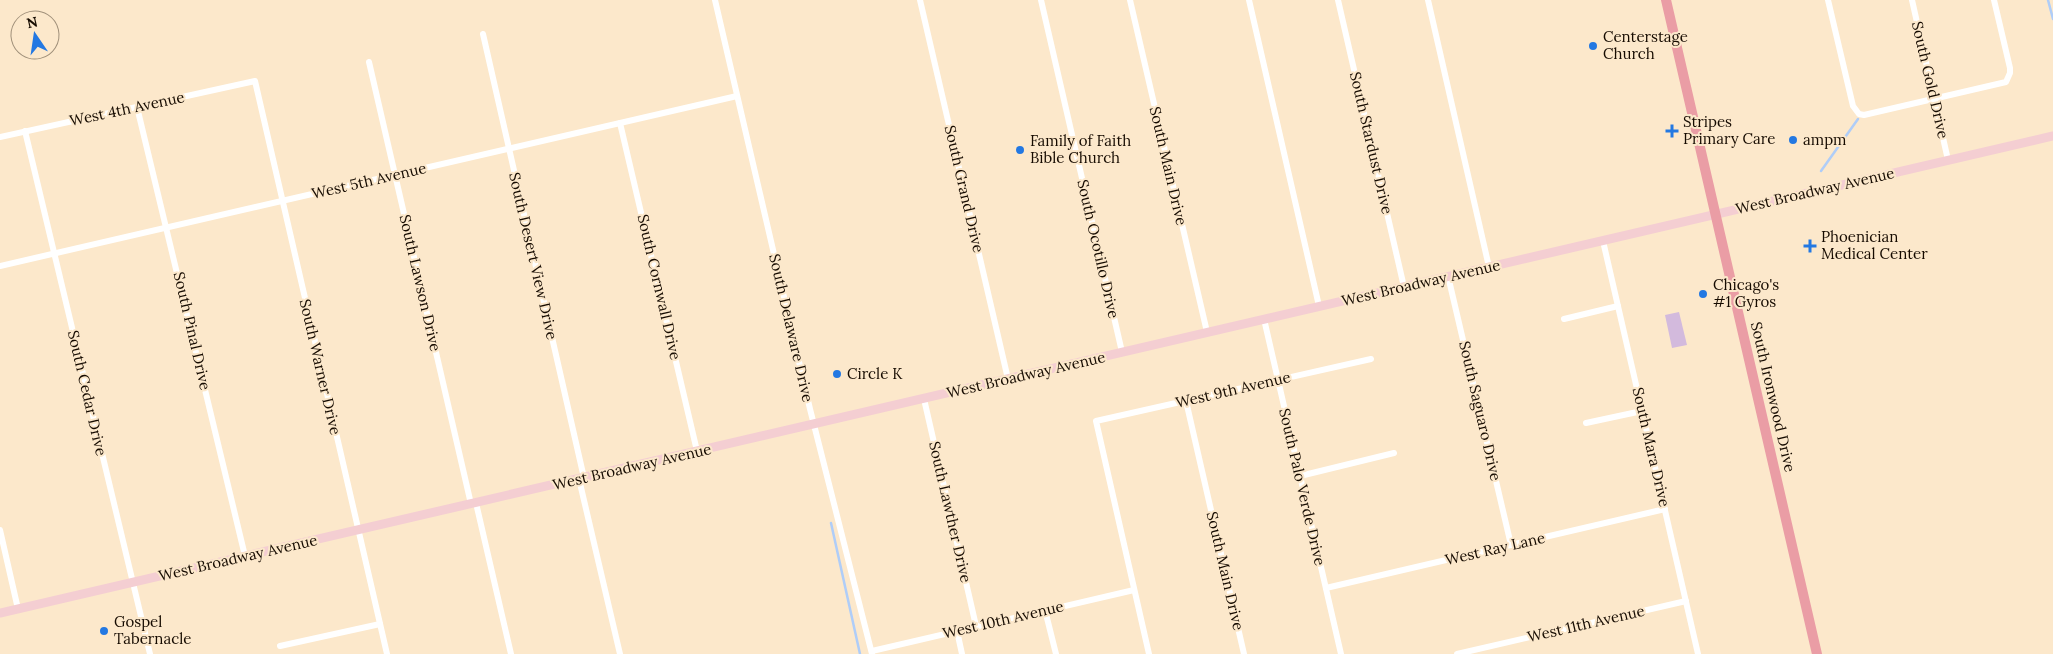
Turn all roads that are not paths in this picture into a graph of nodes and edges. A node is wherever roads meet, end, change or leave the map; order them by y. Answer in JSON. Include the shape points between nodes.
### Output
{"nodes":[{"id":1,"x":715,"y":0,"type":"edge"},
{"id":2,"x":920,"y":0,"type":"edge"},
{"id":3,"x":1041,"y":0,"type":"edge"},
{"id":4,"x":1130,"y":0,"type":"edge"},
{"id":5,"x":1249,"y":0,"type":"edge"},
{"id":6,"x":1338,"y":0,"type":"edge"},
{"id":7,"x":1428,"y":0,"type":"edge"},
{"id":8,"x":1666,"y":0,"type":"edge"},
{"id":9,"x":1828,"y":0,"type":"edge"},
{"id":10,"x":1912,"y":0,"type":"edge"},
{"id":11,"x":1994,"y":0,"type":"edge"},
{"id":12,"x":483,"y":34,"type":"dead end"},
{"id":13,"x":369,"y":62,"type":"dead end"},
{"id":14,"x":255,"y":81,"type":"joint"},
{"id":15,"x":737,"y":96,"type":"junction"},
{"id":16,"x":1935,"y":100,"type":"junction"},
{"id":17,"x":138,"y":106,"type":"junction"},
{"id":18,"x":620,"y":123,"type":"junction"},
{"id":19,"x":25,"y":131,"type":"junction"},
{"id":20,"x":2053,"y":136,"type":"edge"},
{"id":21,"x":0,"y":137,"type":"edge"},
{"id":22,"x":508,"y":148,"type":"junction"},
{"id":23,"x":1948,"y":160,"type":"junction"},
{"id":24,"x":395,"y":175,"type":"junction"},
{"id":25,"x":281,"y":201,"type":"junction"},
{"id":26,"x":1716,"y":214,"type":"junction"},
{"id":27,"x":168,"y":228,"type":"junction"},
{"id":28,"x":1603,"y":241,"type":"junction"},
{"id":29,"x":54,"y":253,"type":"junction"},
{"id":30,"x":0,"y":266,"type":"edge"},
{"id":31,"x":1489,"y":267,"type":"junction"},
{"id":32,"x":1448,"y":276,"type":"junction"},
{"id":33,"x":1404,"y":286,"type":"junction"},
{"id":34,"x":1319,"y":306,"type":"junction"},
{"id":35,"x":1618,"y":306,"type":"junction"},
{"id":36,"x":1264,"y":319,"type":"junction"},
{"id":37,"x":1564,"y":319,"type":"dead end"},
{"id":38,"x":1207,"y":332,"type":"junction"},
{"id":39,"x":1122,"y":352,"type":"junction"},
{"id":40,"x":1371,"y":359,"type":"dead end"},
{"id":41,"x":1008,"y":379,"type":"junction"},
{"id":42,"x":1278,"y":380,"type":"junction"},
{"id":43,"x":924,"y":398,"type":"junction"},
{"id":44,"x":1186,"y":400,"type":"junction"},
{"id":45,"x":1642,"y":411,"type":"junction"},
{"id":46,"x":1586,"y":423,"type":"dead end"},
{"id":47,"x":814,"y":424,"type":"junction"},
{"id":48,"x":697,"y":451,"type":"junction"},
{"id":49,"x":1394,"y":453,"type":"dead end"},
{"id":50,"x":1300,"y":476,"type":"junction"},
{"id":51,"x":582,"y":478,"type":"junction"},
{"id":52,"x":473,"y":504,"type":"junction"},
{"id":53,"x":1665,"y":509,"type":"junction"},
{"id":54,"x":0,"y":530,"type":"edge"},
{"id":55,"x":358,"y":530,"type":"junction"},
{"id":56,"x":1511,"y":545,"type":"junction"},
{"id":57,"x":245,"y":556,"type":"junction"},
{"id":58,"x":132,"y":583,"type":"junction"},
{"id":59,"x":1326,"y":588,"type":"junction"},
{"id":60,"x":1134,"y":590,"type":"junction"},
{"id":61,"x":1686,"y":601,"type":"junction"},
{"id":62,"x":18,"y":609,"type":"junction"},
{"id":63,"x":1046,"y":610,"type":"junction"},
{"id":64,"x":0,"y":613,"type":"edge"},
{"id":65,"x":380,"y":624,"type":"junction"},
{"id":66,"x":976,"y":626,"type":"junction"},
{"id":67,"x":957,"y":631,"type":"junction"},
{"id":68,"x":280,"y":646,"type":"dead end"},
{"id":69,"x":872,"y":652,"type":"edge"},
{"id":70,"x":150,"y":654,"type":"edge"},
{"id":71,"x":386,"y":654,"type":"edge"},
{"id":72,"x":511,"y":654,"type":"edge"},
{"id":73,"x":620,"y":654,"type":"edge"},
{"id":74,"x":962,"y":654,"type":"edge"},
{"id":75,"x":1056,"y":654,"type":"edge"},
{"id":76,"x":1149,"y":654,"type":"edge"},
{"id":77,"x":1244,"y":654,"type":"edge"},
{"id":78,"x":1341,"y":654,"type":"edge"},
{"id":79,"x":1457,"y":654,"type":"edge"},
{"id":80,"x":1698,"y":654,"type":"edge"},
{"id":81,"x":1817,"y":654,"type":"edge"}],
"edges":[{"from":1,"to":15,"type":"street","name":"South Delaware Drive"},
{"from":2,"to":41,"type":"street","name":"South Grand Drive"},
{"from":3,"to":39,"type":"street","name":"South Ocotillo Drive"},
{"from":4,"to":38,"type":"street","name":"South Main Drive"},
{"from":5,"to":34,"type":"street"},
{"from":6,"to":33,"type":"street","name":"South Stardust Drive"},
{"from":7,"to":31,"type":"street"},
{"from":8,"to":26,"type":"main road","name":"South Ironwood Drive"},
{"from":9,"to":16,"type":"street","via":[[1853,106],[1859,114],[1871,115]]},
{"from":10,"to":16,"type":"street","name":"South Gold Drive"},
{"from":11,"to":16,"type":"street","via":[[2010,68],[2008,78],[2001,85]]},
{"from":12,"to":22,"type":"street","name":"South Desert View Drive"},
{"from":13,"to":24,"type":"street","name":"South Lawson Drive"},
{"from":14,"to":17,"type":"street","name":"West 4th Avenue"},
{"from":14,"to":25,"type":"street","name":"South Warner Drive"},
{"from":15,"to":18,"type":"street","name":"West 5th Avenue"},
{"from":15,"to":47,"type":"street","name":"South Delaware Drive"},
{"from":16,"to":23,"type":"street","name":"South Gold Drive"},
{"from":17,"to":19,"type":"street","name":"West 4th Avenue"},
{"from":17,"to":27,"type":"street","name":"South Pinal Drive"},
{"from":18,"to":22,"type":"street","name":"West 5th Avenue"},
{"from":18,"to":48,"type":"street","name":"South Cornwall Drive"},
{"from":19,"to":21,"type":"street","name":"West 4th Avenue"},
{"from":19,"to":29,"type":"street","name":"South Cedar Drive"},
{"from":20,"to":23,"type":"main road","name":"West Broadway Avenue"},
{"from":22,"to":24,"type":"street","name":"West 5th Avenue"},
{"from":22,"to":51,"type":"street","name":"South Desert View Drive"},
{"from":23,"to":26,"type":"main road","name":"West Broadway Avenue"},
{"from":24,"to":25,"type":"street","name":"West 5th Avenue"},
{"from":24,"to":52,"type":"street","name":"South Lawson Drive"},
{"from":25,"to":27,"type":"street","name":"West 5th Avenue"},
{"from":25,"to":55,"type":"street","name":"South Warner Drive"},
{"from":26,"to":28,"type":"main road","name":"West Broadway Avenue"},
{"from":26,"to":81,"type":"main road","name":"South Ironwood Drive"},
{"from":27,"to":29,"type":"street","name":"West 5th Avenue"},
{"from":27,"to":57,"type":"street","name":"South Pinal Drive"},
{"from":28,"to":31,"type":"main road","name":"West Broadway Avenue"},
{"from":28,"to":35,"type":"street","name":"South Mara Drive"},
{"from":29,"to":30,"type":"street","name":"West 5th Avenue"},
{"from":29,"to":58,"type":"street","name":"South Cedar Drive"},
{"from":31,"to":32,"type":"main road","name":"West Broadway Avenue"},
{"from":32,"to":33,"type":"main road","name":"West Broadway Avenue"},
{"from":32,"to":56,"type":"street","name":"South Saguaro Drive"},
{"from":33,"to":34,"type":"main road","name":"West Broadway Avenue"},
{"from":34,"to":36,"type":"main road","name":"West Broadway Avenue"},
{"from":35,"to":37,"type":"street"},
{"from":35,"to":45,"type":"street","name":"South Mara Drive"},
{"from":36,"to":38,"type":"main road","name":"West Broadway Avenue"},
{"from":36,"to":42,"type":"street","name":"South Palo Verde Drive"},
{"from":38,"to":39,"type":"main road","name":"West Broadway Avenue"},
{"from":39,"to":41,"type":"main road","name":"West Broadway Avenue"},
{"from":40,"to":42,"type":"street","name":"West 9th Avenue"},
{"from":41,"to":43,"type":"main road","name":"West Broadway Avenue"},
{"from":42,"to":44,"type":"street","name":"West 9th Avenue"},
{"from":42,"to":50,"type":"street","name":"South Palo Verde Drive"},
{"from":43,"to":47,"type":"main road","name":"West Broadway Avenue"},
{"from":43,"to":66,"type":"street","name":"South Lawther Drive"},
{"from":44,"to":60,"type":"street","name":"West 9th Avenue","via":[[1096,421]]},
{"from":44,"to":77,"type":"street","name":"South Main Drive"},
{"from":45,"to":46,"type":"street"},
{"from":45,"to":53,"type":"street","name":"South Mara Drive"},
{"from":47,"to":48,"type":"main road","name":"West Broadway Avenue"},
{"from":47,"to":69,"type":"street","name":"South Delaware Drive"},
{"from":48,"to":51,"type":"main road","name":"West Broadway Avenue"},
{"from":49,"to":50,"type":"street"},
{"from":50,"to":59,"type":"street","name":"South Palo Verde Drive"},
{"from":51,"to":52,"type":"main road","name":"West Broadway Avenue"},
{"from":51,"to":73,"type":"street","name":"South Desert View Drive"},
{"from":52,"to":55,"type":"main road","name":"West Broadway Avenue"},
{"from":52,"to":72,"type":"street","name":"South Lawson Drive"},
{"from":53,"to":56,"type":"street","name":"West Ray Lane"},
{"from":53,"to":61,"type":"street","name":"South Mara Drive"},
{"from":54,"to":62,"type":"street"},
{"from":55,"to":57,"type":"main road","name":"West Broadway Avenue"},
{"from":55,"to":65,"type":"street","name":"South Warner Drive"},
{"from":56,"to":59,"type":"street","name":"West Ray Lane"},
{"from":57,"to":58,"type":"main road","name":"West Broadway Avenue"},
{"from":58,"to":62,"type":"main road","name":"West Broadway Avenue"},
{"from":58,"to":70,"type":"street","name":"South Cedar Drive"},
{"from":59,"to":78,"type":"street","name":"South Palo Verde Drive"},
{"from":60,"to":63,"type":"street","name":"West 10th Avenue"},
{"from":60,"to":76,"type":"street"},
{"from":61,"to":79,"type":"street","name":"West 11th Avenue"},
{"from":61,"to":80,"type":"street","name":"South Mara Drive"},
{"from":62,"to":64,"type":"main road","name":"West Broadway Avenue"},
{"from":63,"to":66,"type":"street","name":"West 10th Avenue"},
{"from":63,"to":75,"type":"street"},
{"from":65,"to":68,"type":"street"},
{"from":65,"to":71,"type":"street","name":"South Warner Drive"},
{"from":66,"to":67,"type":"street","name":"West 10th Avenue"},
{"from":67,"to":69,"type":"street","name":"West 10th Avenue"},
{"from":67,"to":74,"type":"street"}]}
